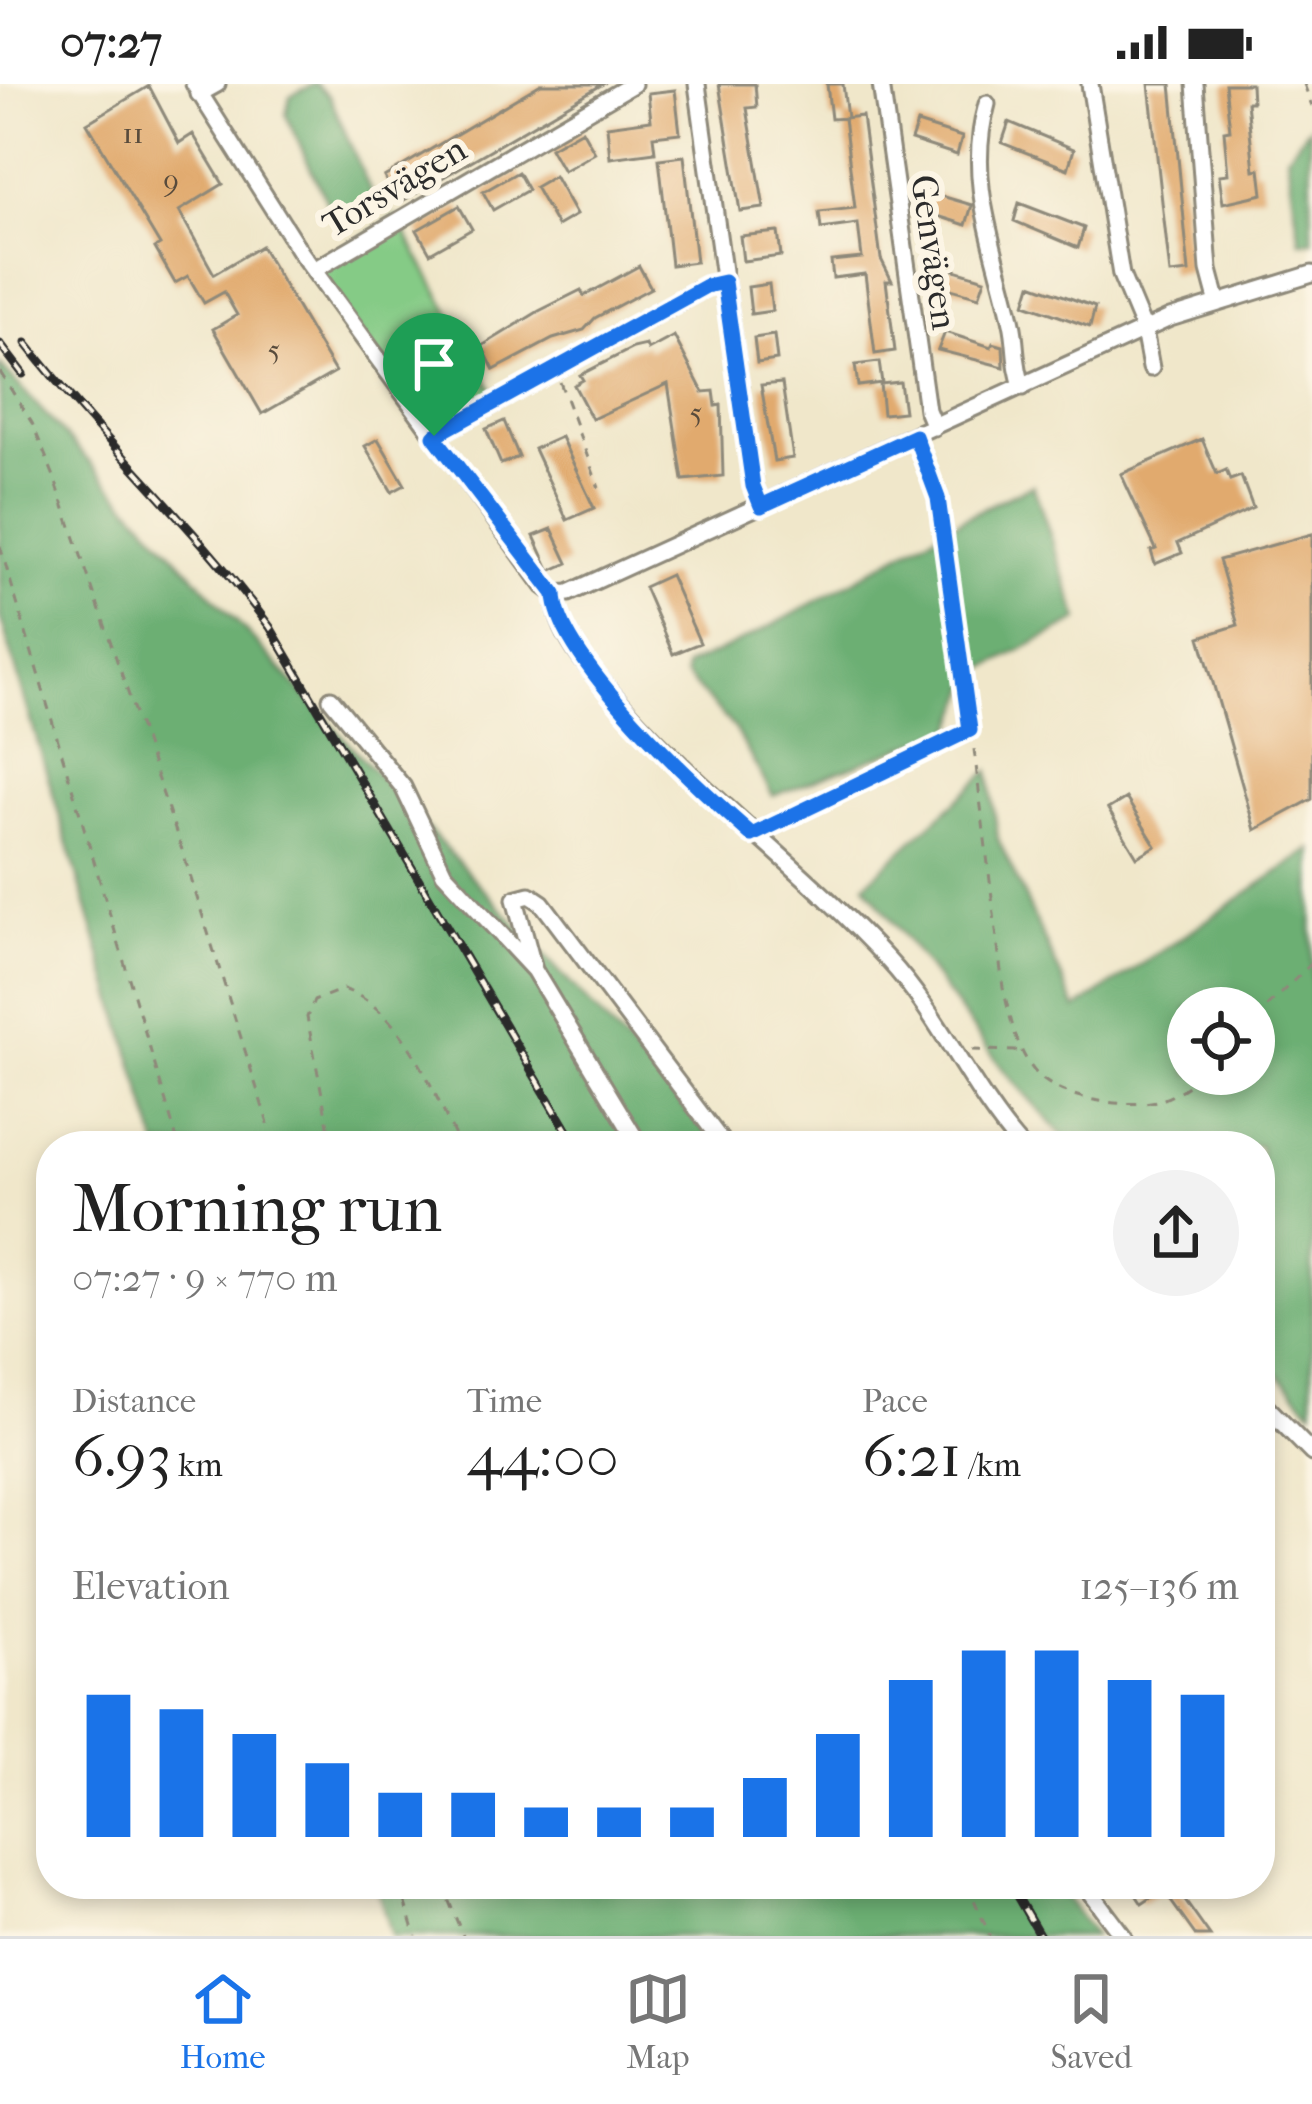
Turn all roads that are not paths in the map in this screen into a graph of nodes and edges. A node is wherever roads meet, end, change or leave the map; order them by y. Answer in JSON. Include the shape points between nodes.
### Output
{"nodes":[{"id":1,"x":217,"y":84,"type":"edge"},
{"id":2,"x":632,"y":84,"type":"edge"},
{"id":3,"x":697,"y":84,"type":"edge"},
{"id":4,"x":881,"y":84,"type":"edge"},
{"id":5,"x":1090,"y":84,"type":"edge"},
{"id":6,"x":1195,"y":84,"type":"edge"},
{"id":7,"x":196,"y":89,"type":"edge"},
{"id":8,"x":987,"y":104,"type":"dead end"},
{"id":9,"x":314,"y":270,"type":"junction"},
{"id":10,"x":1312,"y":274,"type":"edge"},
{"id":11,"x":724,"y":282,"type":"junction"},
{"id":12,"x":1217,"y":300,"type":"junction"},
{"id":13,"x":1144,"y":330,"type":"junction"},
{"id":14,"x":1151,"y":368,"type":"dead end"},
{"id":15,"x":1023,"y":387,"type":"junction"},
{"id":16,"x":934,"y":428,"type":"junction"},
{"id":17,"x":434,"y":436,"type":"junction"},
{"id":18,"x":761,"y":506,"type":"junction"},
{"id":19,"x":555,"y":594,"type":"junction"},
{"id":20,"x":331,"y":699,"type":"dead end"},
{"id":21,"x":535,"y":970,"type":"junction"},
{"id":22,"x":631,"y":1131,"type":"edge"},
{"id":23,"x":714,"y":1131,"type":"edge"},
{"id":24,"x":1007,"y":1131,"type":"edge"},
{"id":25,"x":1275,"y":1415,"type":"edge"},
{"id":26,"x":1312,"y":1453,"type":"edge"},
{"id":27,"x":1095,"y":1899,"type":"edge"},
{"id":28,"x":1123,"y":1936,"type":"edge"}],
"edges":[{"from":1,"to":7,"type":"street"},
{"from":2,"to":9,"type":"street","name":"Torsvägen"},
{"from":3,"to":11,"type":"street"},
{"from":4,"to":16,"type":"street","name":"Genvägen"},
{"from":5,"to":13,"type":"street","via":[[1121,275]]},
{"from":6,"to":12,"type":"street"},
{"from":7,"to":9,"type":"street"},
{"from":8,"to":15,"type":"street","via":[[979,174]]},
{"from":9,"to":17,"type":"street"},
{"from":10,"to":12,"type":"street"},
{"from":11,"to":17,"type":"street"},
{"from":11,"to":18,"type":"street"},
{"from":12,"to":13,"type":"street"},
{"from":13,"to":14,"type":"street"},
{"from":13,"to":15,"type":"street"},
{"from":15,"to":16,"type":"street"},
{"from":16,"to":18,"type":"street"},
{"from":17,"to":19,"type":"street"},
{"from":18,"to":19,"type":"street"},
{"from":19,"to":24,"type":"street","via":[[565,631],[608,689],[891,962]]},
{"from":20,"to":21,"type":"street","via":[[403,787],[452,884]]},
{"from":21,"to":22,"type":"street"},
{"from":21,"to":23,"type":"street","via":[[515,898],[530,895]]},
{"from":25,"to":26,"type":"street"},
{"from":27,"to":28,"type":"street"}]}
